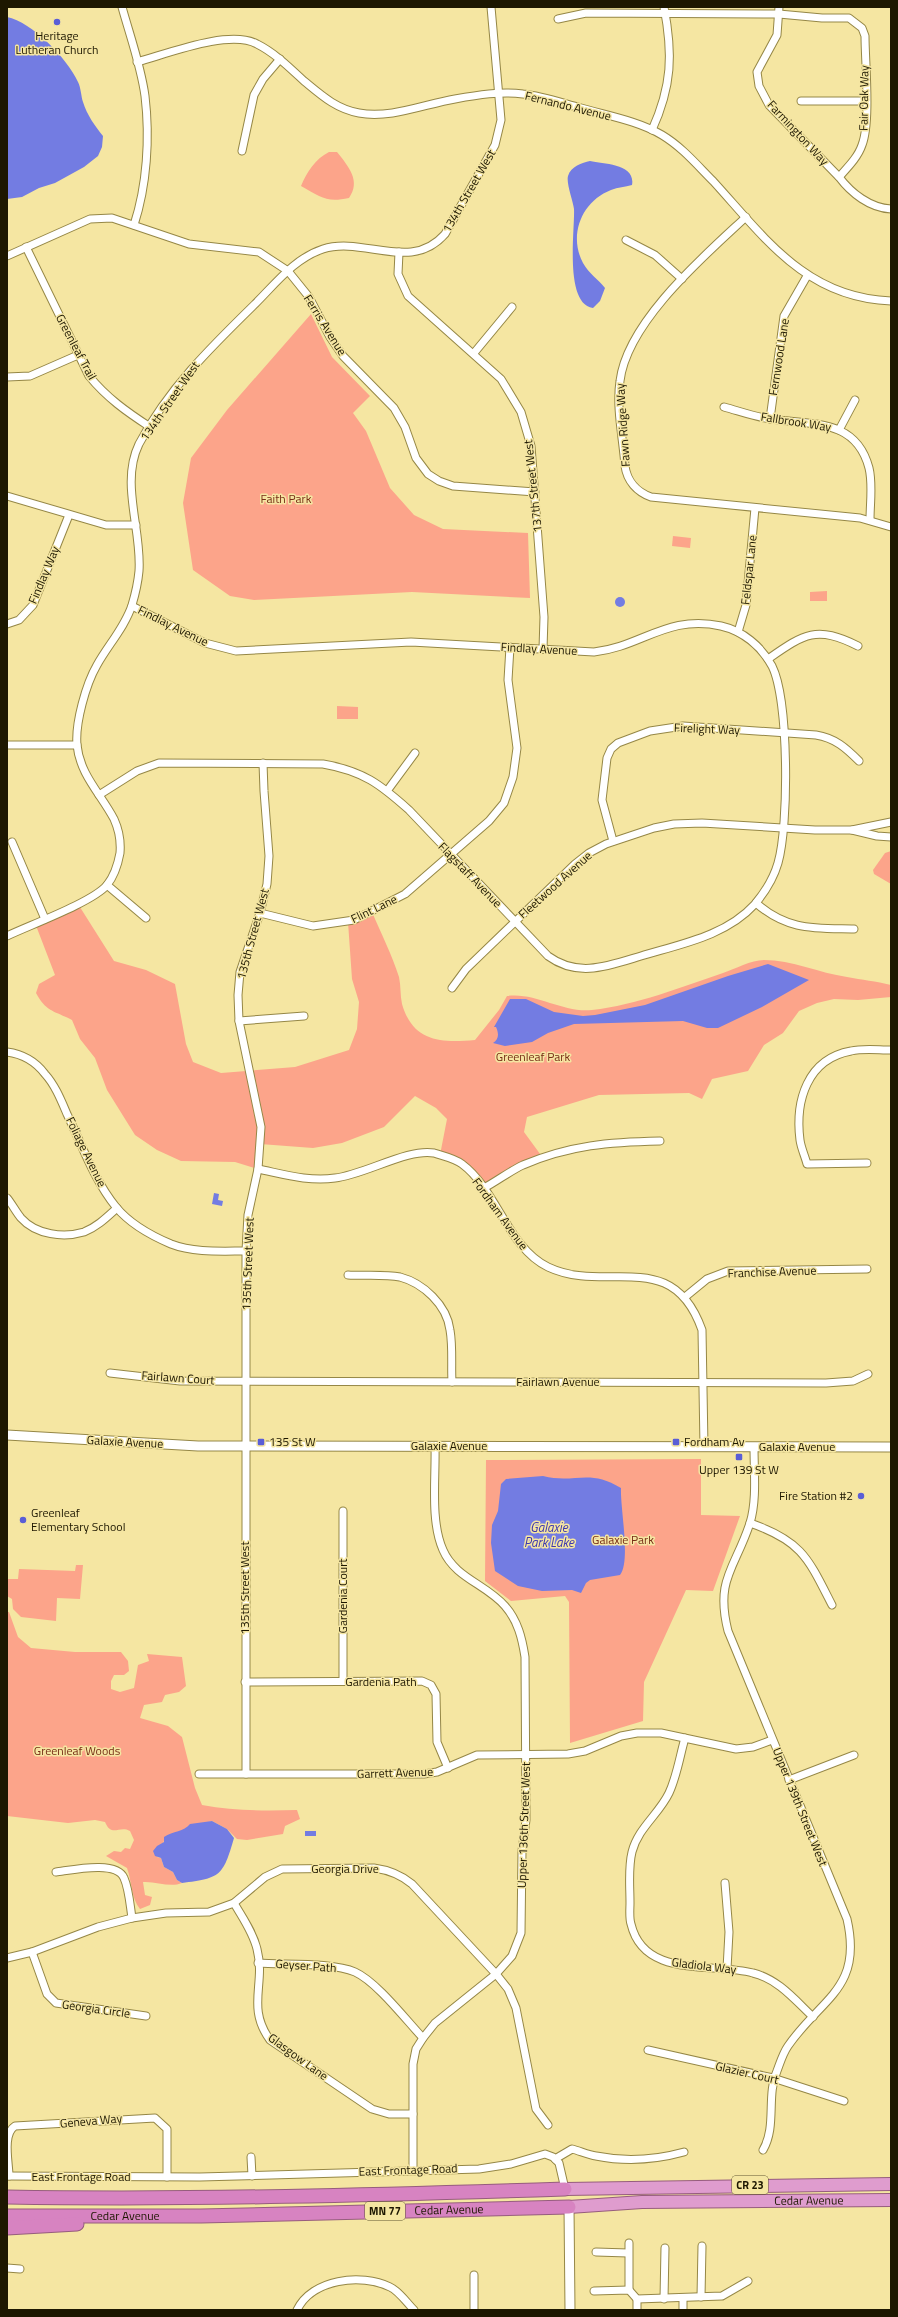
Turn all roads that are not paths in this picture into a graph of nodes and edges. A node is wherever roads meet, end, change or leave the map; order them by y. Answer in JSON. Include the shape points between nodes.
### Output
{"nodes":[{"id":1,"x":122,"y":7,"type":"edge"},
{"id":2,"x":491,"y":7,"type":"edge"},
{"id":3,"x":664,"y":10,"type":"edge"},
{"id":4,"x":779,"y":10,"type":"edge"},
{"id":5,"x":558,"y":19,"type":"dead end"},
{"id":6,"x":280,"y":59,"type":"junction"},
{"id":7,"x":137,"y":62,"type":"junction"},
{"id":8,"x":500,"y":93,"type":"junction"},
{"id":9,"x":801,"y":101,"type":"dead end"},
{"id":10,"x":866,"y":101,"type":"junction"},
{"id":11,"x":652,"y":130,"type":"junction"},
{"id":12,"x":242,"y":151,"type":"dead end"},
{"id":13,"x":839,"y":177,"type":"junction"},
{"id":14,"x":891,"y":208,"type":"edge"},
{"id":15,"x":746,"y":217,"type":"junction"},
{"id":16,"x":134,"y":225,"type":"junction"},
{"id":17,"x":626,"y":240,"type":"dead end"},
{"id":18,"x":26,"y":247,"type":"junction"},
{"id":19,"x":399,"y":252,"type":"junction"},
{"id":20,"x":7,"y":256,"type":"edge"},
{"id":21,"x":288,"y":271,"type":"junction"},
{"id":22,"x":807,"y":276,"type":"junction"},
{"id":23,"x":682,"y":279,"type":"junction"},
{"id":24,"x":891,"y":301,"type":"edge"},
{"id":25,"x":512,"y":307,"type":"dead end"},
{"id":26,"x":474,"y":353,"type":"junction"},
{"id":27,"x":78,"y":355,"type":"junction"},
{"id":28,"x":7,"y":377,"type":"edge"},
{"id":29,"x":855,"y":400,"type":"dead end"},
{"id":30,"x":724,"y":407,"type":"dead end"},
{"id":31,"x":770,"y":419,"type":"junction"},
{"id":32,"x":150,"y":427,"type":"junction"},
{"id":33,"x":839,"y":430,"type":"junction"},
{"id":34,"x":535,"y":492,"type":"junction"},
{"id":35,"x":7,"y":496,"type":"edge"},
{"id":36,"x":755,"y":508,"type":"junction"},
{"id":37,"x":69,"y":515,"type":"junction"},
{"id":38,"x":870,"y":520,"type":"junction"},
{"id":39,"x":136,"y":525,"type":"junction"},
{"id":40,"x":891,"y":527,"type":"edge"},
{"id":41,"x":132,"y":606,"type":"junction"},
{"id":42,"x":7,"y":624,"type":"edge"},
{"id":43,"x":738,"y":632,"type":"junction"},
{"id":44,"x":858,"y":646,"type":"dead end"},
{"id":45,"x":510,"y":647,"type":"junction"},
{"id":46,"x":543,"y":649,"type":"junction"},
{"id":47,"x":768,"y":659,"type":"junction"},
{"id":48,"x":783,"y":733,"type":"junction"},
{"id":49,"x":7,"y":745,"type":"edge"},
{"id":50,"x":77,"y":745,"type":"junction"},
{"id":51,"x":415,"y":753,"type":"dead end"},
{"id":52,"x":859,"y":761,"type":"dead end"},
{"id":53,"x":264,"y":763,"type":"junction"},
{"id":54,"x":387,"y":790,"type":"junction"},
{"id":55,"x":99,"y":795,"type":"junction"},
{"id":56,"x":891,"y":822,"type":"edge"},
{"id":57,"x":784,"y":828,"type":"junction"},
{"id":58,"x":852,"y":830,"type":"junction"},
{"id":59,"x":891,"y":837,"type":"edge"},
{"id":60,"x":613,"y":841,"type":"junction"},
{"id":61,"x":12,"y":842,"type":"dead end"},
{"id":62,"x":451,"y":855,"type":"junction"},
{"id":63,"x":107,"y":885,"type":"junction"},
{"id":64,"x":756,"y":903,"type":"junction"},
{"id":65,"x":260,"y":913,"type":"junction"},
{"id":66,"x":146,"y":918,"type":"dead end"},
{"id":67,"x":45,"y":919,"type":"junction"},
{"id":68,"x":514,"y":922,"type":"junction"},
{"id":69,"x":854,"y":929,"type":"dead end"},
{"id":70,"x":7,"y":936,"type":"edge"},
{"id":71,"x":452,"y":988,"type":"dead end"},
{"id":72,"x":304,"y":1016,"type":"dead end"},
{"id":73,"x":239,"y":1021,"type":"junction"},
{"id":74,"x":891,"y":1050,"type":"edge"},
{"id":75,"x":7,"y":1052,"type":"edge"},
{"id":76,"x":660,"y":1141,"type":"dead end"},
{"id":77,"x":867,"y":1163,"type":"dead end"},
{"id":78,"x":258,"y":1169,"type":"junction"},
{"id":79,"x":484,"y":1188,"type":"junction"},
{"id":80,"x":7,"y":1198,"type":"edge"},
{"id":81,"x":117,"y":1208,"type":"junction"},
{"id":82,"x":246,"y":1251,"type":"junction"},
{"id":83,"x":867,"y":1269,"type":"dead end"},
{"id":84,"x":348,"y":1275,"type":"dead end"},
{"id":85,"x":684,"y":1298,"type":"junction"},
{"id":86,"x":110,"y":1373,"type":"dead end"},
{"id":87,"x":868,"y":1374,"type":"dead end"},
{"id":88,"x":246,"y":1382,"type":"junction"},
{"id":89,"x":452,"y":1382,"type":"junction"},
{"id":90,"x":704,"y":1383,"type":"junction"},
{"id":91,"x":7,"y":1435,"type":"edge"},
{"id":92,"x":246,"y":1446,"type":"junction"},
{"id":93,"x":435,"y":1446,"type":"junction"},
{"id":94,"x":704,"y":1447,"type":"junction"},
{"id":95,"x":754,"y":1447,"type":"junction"},
{"id":96,"x":891,"y":1447,"type":"edge"},
{"id":97,"x":343,"y":1511,"type":"dead end"},
{"id":98,"x":750,"y":1523,"type":"junction"},
{"id":99,"x":832,"y":1604,"type":"dead end"},
{"id":100,"x":245,"y":1682,"type":"junction"},
{"id":101,"x":343,"y":1682,"type":"junction"},
{"id":102,"x":685,"y":1738,"type":"junction"},
{"id":103,"x":772,"y":1740,"type":"junction"},
{"id":104,"x":526,"y":1754,"type":"junction"},
{"id":105,"x":854,"y":1755,"type":"dead end"},
{"id":106,"x":448,"y":1768,"type":"junction"},
{"id":107,"x":199,"y":1774,"type":"dead end"},
{"id":108,"x":246,"y":1774,"type":"junction"},
{"id":109,"x":789,"y":1780,"type":"junction"},
{"id":110,"x":56,"y":1872,"type":"dead end"},
{"id":111,"x":725,"y":1883,"type":"dead end"},
{"id":112,"x":234,"y":1903,"type":"junction"},
{"id":113,"x":132,"y":1918,"type":"junction"},
{"id":114,"x":32,"y":1952,"type":"junction"},
{"id":115,"x":7,"y":1958,"type":"edge"},
{"id":116,"x":258,"y":1963,"type":"junction"},
{"id":117,"x":727,"y":1969,"type":"junction"},
{"id":118,"x":496,"y":1974,"type":"junction"},
{"id":119,"x":146,"y":2016,"type":"dead end"},
{"id":120,"x":813,"y":2017,"type":"junction"},
{"id":121,"x":423,"y":2038,"type":"junction"},
{"id":122,"x":648,"y":2050,"type":"dead end"},
{"id":123,"x":773,"y":2078,"type":"junction"},
{"id":124,"x":844,"y":2101,"type":"dead end"},
{"id":125,"x":413,"y":2114,"type":"junction"},
{"id":126,"x":548,"y":2125,"type":"dead end"},
{"id":127,"x":763,"y":2150,"type":"dead end"},
{"id":128,"x":684,"y":2152,"type":"dead end"},
{"id":129,"x":251,"y":2157,"type":"dead end"},
{"id":130,"x":557,"y":2161,"type":"junction"},
{"id":131,"x":413,"y":2170,"type":"junction"},
{"id":132,"x":8,"y":2176,"type":"edge"},
{"id":133,"x":252,"y":2176,"type":"junction"},
{"id":134,"x":167,"y":2177,"type":"junction"},
{"id":135,"x":891,"y":2184,"type":"edge"},
{"id":136,"x":565,"y":2189,"type":"junction"},
{"id":137,"x":7,"y":2197,"type":"edge"},
{"id":138,"x":891,"y":2200,"type":"edge"},
{"id":139,"x":569,"y":2207,"type":"junction"},
{"id":140,"x":7,"y":2216,"type":"edge"},
{"id":141,"x":201,"y":2216,"type":"junction"},
{"id":142,"x":7,"y":2228,"type":"edge"},
{"id":143,"x":629,"y":2243,"type":"dead end"},
{"id":144,"x":702,"y":2246,"type":"dead end"},
{"id":145,"x":665,"y":2248,"type":"dead end"},
{"id":146,"x":596,"y":2252,"type":"dead end"},
{"id":147,"x":628,"y":2253,"type":"junction"},
{"id":148,"x":7,"y":2268,"type":"edge"},
{"id":149,"x":20,"y":2269,"type":"dead end"},
{"id":150,"x":474,"y":2275,"type":"dead end"},
{"id":151,"x":748,"y":2281,"type":"dead end"},
{"id":152,"x":629,"y":2290,"type":"junction"},
{"id":153,"x":594,"y":2291,"type":"dead end"},
{"id":154,"x":701,"y":2297,"type":"junction"},
{"id":155,"x":683,"y":2298,"type":"junction"},
{"id":156,"x":637,"y":2299,"type":"junction"},
{"id":157,"x":664,"y":2299,"type":"junction"},
{"id":158,"x":410,"y":2309,"type":"edge"},
{"id":159,"x":296,"y":2310,"type":"edge"},
{"id":160,"x":474,"y":2310,"type":"edge"},
{"id":161,"x":570,"y":2310,"type":"edge"},
{"id":162,"x":637,"y":2310,"type":"edge"},
{"id":163,"x":683,"y":2310,"type":"edge"}],
"edges":[{"from":1,"to":7,"type":"street"},
{"from":2,"to":8,"type":"street","name":"134th Street West"},
{"from":3,"to":4,"type":"street"},
{"from":3,"to":5,"type":"street","via":[[586,12]]},
{"from":3,"to":11,"type":"street","via":[[670,42],[669,75],[663,103]]},
{"from":4,"to":10,"type":"street","name":"Fair Oak Way","via":[[811,18],[849,18],[862,28],[865,36]]},
{"from":4,"to":13,"type":"street","name":"Farmington Way","via":[[778,35],[757,72],[759,86],[769,104]]},
{"from":6,"to":7,"type":"street","name":"Fernando Avenue","via":[[257,43],[231,38]]},
{"from":6,"to":8,"type":"street","name":"Fernando Avenue","via":[[327,101],[360,114],[385,114],[456,99]]},
{"from":6,"to":12,"type":"street","via":[[254,94]]},
{"from":7,"to":16,"type":"street","via":[[145,94],[146,124],[143,197]]},
{"from":8,"to":11,"type":"street","name":"Fernando Avenue","via":[[544,98]]},
{"from":8,"to":19,"type":"street","name":"134th Street West","via":[[501,120],[496,145],[445,234],[437,244],[423,252]]},
{"from":9,"to":10,"type":"street"},
{"from":10,"to":13,"type":"street","name":"Fair Oak Way","via":[[863,143],[858,155]]},
{"from":11,"to":15,"type":"street","name":"Fernando Avenue","via":[[684,151]]},
{"from":13,"to":14,"type":"street","name":"Farmington Way","via":[[849,190],[864,200]]},
{"from":15,"to":22,"type":"street","name":"Fernando Avenue","via":[[783,257]]},
{"from":15,"to":23,"type":"street","name":"Fawn Ridge Way"},
{"from":16,"to":18,"type":"street","name":"Ferris Avenue","via":[[112,218],[90,219]]},
{"from":16,"to":21,"type":"street","name":"Ferris Avenue","via":[[189,244],[260,252]]},
{"from":17,"to":23,"type":"street","via":[[655,255]]},
{"from":18,"to":20,"type":"street","name":"Ferris Avenue"},
{"from":18,"to":27,"type":"street","name":"Greenleaf Trail"},
{"from":19,"to":21,"type":"street","name":"134th Street West","via":[[327,248],[306,255]]},
{"from":19,"to":26,"type":"street","name":"137th Street West","via":[[398,274],[408,296]]},
{"from":21,"to":32,"type":"street","name":"134th Street West","via":[[196,362]]},
{"from":21,"to":34,"type":"street","name":"Ferris Avenue","via":[[309,297],[343,356],[394,408],[405,427],[416,458],[428,474],[453,486]]},
{"from":22,"to":24,"type":"street","name":"Fernando Avenue","via":[[849,295]]},
{"from":22,"to":31,"type":"street","name":"Fernwood Lane","via":[[784,316]]},
{"from":23,"to":36,"type":"street","name":"Fawn Ridge Way","via":[[638,333],[624,361],[619,391],[626,472],[636,488],[651,497]]},
{"from":25,"to":26,"type":"street"},
{"from":26,"to":34,"type":"street","name":"137th Street West","via":[[501,379],[521,412],[531,446]]},
{"from":27,"to":28,"type":"street","via":[[30,376]]},
{"from":27,"to":32,"type":"street","name":"Greenleaf Trail","via":[[89,376],[103,393]]},
{"from":29,"to":33,"type":"street"},
{"from":30,"to":31,"type":"street","name":"Fallbrook Way"},
{"from":31,"to":33,"type":"street","name":"Fallbrook Way","via":[[820,424]]},
{"from":32,"to":39,"type":"street","name":"134th Street West","via":[[138,446],[132,468]]},
{"from":33,"to":38,"type":"street","name":"Fallbrook Way","via":[[856,442],[866,459],[870,480]]},
{"from":34,"to":46,"type":"street","name":"137th Street West","via":[[544,618]]},
{"from":35,"to":37,"type":"street"},
{"from":36,"to":38,"type":"street","name":"Fawn Ridge Way"},
{"from":36,"to":43,"type":"street","name":"Feldspar Lane","via":[[746,605]]},
{"from":37,"to":39,"type":"street","via":[[106,526]]},
{"from":37,"to":42,"type":"street","name":"Findlay Way","via":[[33,605],[27,614]]},
{"from":38,"to":40,"type":"street","name":"Fawn Ridge Way"},
{"from":39,"to":41,"type":"street","name":"134th Street West","via":[[139,571]]},
{"from":41,"to":45,"type":"street","name":"Findlay Avenue","via":[[205,643],[236,651],[411,642]]},
{"from":41,"to":50,"type":"street","name":"134th Street West","via":[[89,682],[78,727]]},
{"from":43,"to":46,"type":"street","name":"Findlay Avenue","via":[[716,625],[684,624],[664,628],[607,650],[594,652]]},
{"from":43,"to":47,"type":"street","name":"Findlay Avenue","via":[[750,640]]},
{"from":44,"to":47,"type":"street","via":[[843,639],[813,634],[799,638]]},
{"from":45,"to":46,"type":"street","name":"Findlay Avenue"},
{"from":45,"to":62,"type":"street","via":[[508,680],[517,735],[513,777],[504,803],[489,821]]},
{"from":47,"to":48,"type":"street","name":"Findlay Avenue","via":[[779,685]]},
{"from":48,"to":52,"type":"street","name":"Firelight Way","via":[[830,738],[842,744]]},
{"from":48,"to":57,"type":"street","name":"Findlay Avenue","via":[[786,779]]},
{"from":48,"to":60,"type":"street","name":"Firelight Way","via":[[676,727],[650,731],[618,743],[611,749],[607,758],[602,800]]},
{"from":49,"to":50,"type":"street"},
{"from":50,"to":55,"type":"street","name":"134th Street West","via":[[82,769]]},
{"from":51,"to":54,"type":"street"},
{"from":53,"to":54,"type":"street","name":"Flagstaff Avenue","via":[[344,767],[360,773]]},
{"from":53,"to":55,"type":"street","name":"Flagstaff Avenue","via":[[159,763],[137,771]]},
{"from":53,"to":65,"type":"street","name":"135th Street West","via":[[269,856],[267,884]]},
{"from":54,"to":62,"type":"street","name":"Flagstaff Avenue"},
{"from":55,"to":63,"type":"street","name":"134th Street West","via":[[115,821],[121,841],[118,864]]},
{"from":56,"to":58,"type":"street","name":"Fleetwood Avenue"},
{"from":57,"to":58,"type":"street","name":"Fleetwood Avenue"},
{"from":57,"to":60,"type":"street","name":"Fleetwood Avenue","via":[[682,823],[654,828]]},
{"from":57,"to":64,"type":"street","name":"Flagstaff Avenue","via":[[778,864]]},
{"from":58,"to":59,"type":"street","name":"Fleetwood Avenue"},
{"from":60,"to":68,"type":"street","name":"Fleetwood Avenue","via":[[582,858]]},
{"from":61,"to":67,"type":"street"},
{"from":62,"to":65,"type":"street","name":"Flint Lane","via":[[405,894],[377,910],[348,922],[313,926]]},
{"from":62,"to":68,"type":"street","name":"Flagstaff Avenue"},
{"from":63,"to":66,"type":"street"},
{"from":63,"to":67,"type":"street","name":"134th Street West","via":[[90,899]]},
{"from":64,"to":68,"type":"street","name":"Flagstaff Avenue","via":[[741,917],[717,932],[606,967],[588,970],[572,968],[555,961]]},
{"from":64,"to":69,"type":"street","via":[[774,917],[794,925],[808,928]]},
{"from":65,"to":73,"type":"street","name":"135th Street West","via":[[240,972]]},
{"from":67,"to":70,"type":"street","name":"134th Street West"},
{"from":68,"to":71,"type":"street","name":"Fleetwood Avenue","via":[[466,969]]},
{"from":72,"to":73,"type":"street"},
{"from":73,"to":78,"type":"street","name":"135th Street West","via":[[261,1127]]},
{"from":74,"to":77,"type":"street","via":[[852,1050],[835,1055],[820,1065],[807,1082],[800,1104],[800,1141],[807,1164]]},
{"from":75,"to":81,"type":"street","name":"Foliage Avenue","via":[[16,1053],[32,1062],[45,1074],[56,1090],[98,1181]]},
{"from":76,"to":79,"type":"street","via":[[606,1142],[565,1149],[522,1165]]},
{"from":78,"to":79,"type":"street","name":"Fordham Avenue","via":[[304,1178],[334,1179],[362,1173],[409,1155],[431,1153],[447,1156],[462,1164]]},
{"from":78,"to":82,"type":"street","name":"135th Street West","via":[[248,1215]]},
{"from":79,"to":85,"type":"street","name":"Fordham Avenue","via":[[523,1246],[546,1266],[575,1275],[649,1278],[668,1284]]},
{"from":80,"to":81,"type":"street","via":[[21,1219],[49,1234],[85,1232]]},
{"from":81,"to":82,"type":"street","name":"Foliage Avenue","via":[[142,1230],[173,1245],[202,1251]]},
{"from":82,"to":88,"type":"street","name":"135th Street West"},
{"from":83,"to":85,"type":"street","name":"Franchise Avenue","via":[[728,1271],[707,1278]]},
{"from":84,"to":89,"type":"street","via":[[399,1277],[416,1284],[432,1296],[443,1311],[450,1329]]},
{"from":85,"to":90,"type":"street","name":"Fordham Avenue","via":[[696,1315],[702,1330]]},
{"from":86,"to":88,"type":"street","name":"Fairlawn Court","via":[[180,1381]]},
{"from":87,"to":90,"type":"street","name":"Fairlawn Avenue","via":[[853,1381],[826,1383]]},
{"from":88,"to":89,"type":"street","name":"Fairlawn Avenue"},
{"from":88,"to":92,"type":"street","name":"135th Street West"},
{"from":89,"to":90,"type":"street","name":"Fairlawn Avenue"},
{"from":90,"to":94,"type":"street","name":"Fordham Avenue"},
{"from":91,"to":92,"type":"street","name":"Galaxie Avenue","via":[[198,1446]]},
{"from":92,"to":93,"type":"street","name":"Galaxie Avenue"},
{"from":92,"to":100,"type":"street","name":"135th Street West"},
{"from":93,"to":94,"type":"street","name":"Galaxie Avenue"},
{"from":93,"to":104,"type":"street","name":"Upper 136th Street West","via":[[436,1523],[442,1549],[461,1575],[506,1606],[516,1620],[522,1637],[525,1656]]},
{"from":94,"to":95,"type":"street","name":"Galaxie Avenue"},
{"from":95,"to":96,"type":"street","name":"Galaxie Avenue"},
{"from":95,"to":98,"type":"street","name":"Upper 139th Street West","via":[[754,1500]]},
{"from":97,"to":101,"type":"street","name":"Gardenia Court"},
{"from":98,"to":99,"type":"street","via":[[777,1532],[799,1549],[812,1566]]},
{"from":98,"to":103,"type":"street","name":"Upper 139th Street West","via":[[726,1580],[722,1610]]},
{"from":100,"to":101,"type":"street","name":"Gardenia Path"},
{"from":100,"to":108,"type":"street","name":"135th Street West"},
{"from":101,"to":106,"type":"street","name":"Gardenia Path","via":[[431,1684],[436,1694],[437,1742]]},
{"from":102,"to":103,"type":"street","name":"Garrett Avenue","via":[[736,1749],[753,1747]]},
{"from":102,"to":104,"type":"street","name":"Garrett Avenue","via":[[661,1733],[637,1733],[621,1736],[585,1751],[568,1754]]},
{"from":102,"to":117,"type":"street","name":"Gladiola Way","via":[[669,1792],[641,1832],[632,1851],[629,1868],[630,1924],[640,1944],[658,1959]]},
{"from":103,"to":109,"type":"street","name":"Upper 139th Street West"},
{"from":104,"to":106,"type":"street","name":"Garrett Avenue","via":[[476,1755]]},
{"from":104,"to":118,"type":"street","name":"Upper 136th Street West","via":[[521,1933],[512,1956]]},
{"from":105,"to":109,"type":"street"},
{"from":106,"to":108,"type":"street","name":"Garrett Avenue","via":[[424,1774]]},
{"from":107,"to":108,"type":"street","name":"Garrett Avenue"},
{"from":109,"to":120,"type":"street","name":"Upper 139th Street West","via":[[846,1920],[851,1939],[850,1960],[844,1980],[834,1996]]},
{"from":110,"to":113,"type":"street","via":[[106,1867],[117,1870],[124,1877]]},
{"from":111,"to":117,"type":"street","via":[[729,1932]]},
{"from":112,"to":113,"type":"street","name":"Georgia Drive","via":[[209,1912],[166,1913]]},
{"from":112,"to":116,"type":"street","name":"Glasgow Lane","via":[[254,1937]]},
{"from":112,"to":118,"type":"street","name":"Georgia Drive","via":[[265,1876],[282,1869],[388,1870],[412,1884]]},
{"from":113,"to":114,"type":"street","name":"Georgia Drive","via":[[98,1927]]},
{"from":114,"to":115,"type":"street","name":"Georgia Drive"},
{"from":114,"to":119,"type":"street","name":"Georgia Circle","via":[[47,1994],[56,2003]]},
{"from":116,"to":121,"type":"street","name":"Geyser Path","via":[[337,1967],[355,1972],[372,1984]]},
{"from":116,"to":125,"type":"street","name":"Glasgow Lane","via":[[257,2014],[270,2040],[372,2109],[389,2114]]},
{"from":117,"to":120,"type":"street","name":"Gladiola Way","via":[[753,1973],[771,1980]]},
{"from":118,"to":121,"type":"street","name":"Upper 136th Street West","via":[[435,2023]]},
{"from":118,"to":126,"type":"street","name":"Georgia Drive","via":[[508,1989],[516,2008],[536,2109]]},
{"from":120,"to":123,"type":"street","name":"Upper 139th Street West","via":[[787,2046]]},
{"from":121,"to":125,"type":"street","name":"Upper 136th Street West","via":[[416,2049],[413,2064]]},
{"from":122,"to":123,"type":"street","name":"Glazier Court"},
{"from":123,"to":124,"type":"street","name":"Glazier Court"},
{"from":123,"to":127,"type":"street","name":"Upper 139th Street West","via":[[770,2138]]},
{"from":125,"to":131,"type":"street","name":"Upper 136th Street West"},
{"from":128,"to":130,"type":"street","via":[[658,2160],[620,2159],[594,2156],[572,2149]]},
{"from":129,"to":133,"type":"street"},
{"from":130,"to":131,"type":"street","name":"East Frontage Road","via":[[545,2154],[511,2164],[480,2169]]},
{"from":130,"to":136,"type":"street"},
{"from":131,"to":133,"type":"street","name":"East Frontage Road"},
{"from":132,"to":134,"type":"street","name":"East Frontage Road"},
{"from":132,"to":134,"type":"street","name":"Geneva Way","via":[[8,2136],[11,2128],[15,2126],[155,2118],[167,2129]]},
{"from":133,"to":134,"type":"street","name":"East Frontage Road"},
{"from":135,"to":136,"type":"highway","name":"Cedar Avenue","number":"CR 23"},
{"from":136,"to":137,"type":"highway","name":"Cedar Avenue","number":"MN 77","via":[[350,2195]]},
{"from":138,"to":139,"type":"highway","name":"Cedar Avenue","number":"CR 23","via":[[657,2202]]},
{"from":139,"to":141,"type":"highway","name":"Cedar Avenue","number":"MN 77"},
{"from":139,"to":161,"type":"street"},
{"from":140,"to":141,"type":"highway","name":"Cedar Avenue","number":"MN 77"},
{"from":141,"to":142,"type":"highway"},
{"from":143,"to":147,"type":"street"},
{"from":144,"to":154,"type":"street"},
{"from":145,"to":157,"type":"street"},
{"from":146,"to":147,"type":"street"},
{"from":147,"to":152,"type":"street"},
{"from":148,"to":149,"type":"street"},
{"from":150,"to":160,"type":"street"},
{"from":151,"to":154,"type":"street","via":[[722,2296]]},
{"from":152,"to":153,"type":"street"},
{"from":152,"to":156,"type":"street"},
{"from":154,"to":155,"type":"street"},
{"from":155,"to":157,"type":"street"},
{"from":155,"to":163,"type":"street"},
{"from":156,"to":157,"type":"street"},
{"from":156,"to":162,"type":"street"},
{"from":158,"to":159,"type":"street","via":[[392,2287],[374,2280],[346,2281],[317,2288]]}]}
